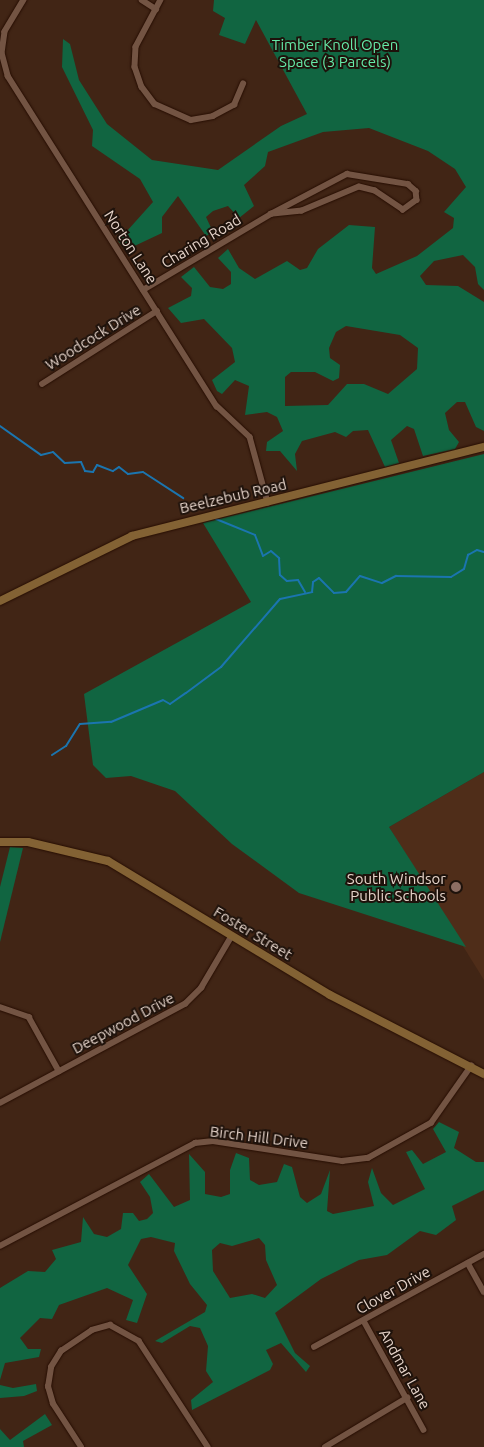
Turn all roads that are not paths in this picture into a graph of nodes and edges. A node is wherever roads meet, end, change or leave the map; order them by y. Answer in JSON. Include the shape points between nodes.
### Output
{"nodes":[{"id":1,"x":24,"y":0,"type":"edge"},
{"id":2,"x":142,"y":0,"type":"edge"},
{"id":3,"x":161,"y":0,"type":"edge"},
{"id":4,"x":156,"y":9,"type":"junction"},
{"id":5,"x":2,"y":31,"type":"edge"},
{"id":6,"x":243,"y":84,"type":"dead end"},
{"id":7,"x":271,"y":214,"type":"junction"},
{"id":8,"x":143,"y":290,"type":"junction"},
{"id":9,"x":156,"y":311,"type":"junction"},
{"id":10,"x":42,"y":384,"type":"dead end"},
{"id":11,"x":484,"y":447,"type":"edge"},
{"id":12,"x":268,"y":503,"type":"junction"},
{"id":13,"x":0,"y":601,"type":"edge"},
{"id":14,"x":0,"y":842,"type":"edge"},
{"id":15,"x":231,"y":936,"type":"junction"},
{"id":16,"x":0,"y":1007,"type":"edge"},
{"id":17,"x":471,"y":1066,"type":"junction"},
{"id":18,"x":60,"y":1071,"type":"junction"},
{"id":19,"x":484,"y":1074,"type":"edge"},
{"id":20,"x":0,"y":1103,"type":"edge"},
{"id":21,"x":0,"y":1246,"type":"edge"},
{"id":22,"x":484,"y":1254,"type":"edge"},
{"id":23,"x":468,"y":1263,"type":"junction"},
{"id":24,"x":484,"y":1292,"type":"edge"},
{"id":25,"x":364,"y":1320,"type":"junction"},
{"id":26,"x":314,"y":1347,"type":"dead end"},
{"id":27,"x":407,"y":1398,"type":"junction"},
{"id":28,"x":424,"y":1430,"type":"dead end"},
{"id":29,"x":81,"y":1447,"type":"edge"},
{"id":30,"x":208,"y":1447,"type":"edge"},
{"id":31,"x":325,"y":1447,"type":"edge"}],
"edges":[{"from":1,"to":5,"type":"street","name":"Norton Lane"},
{"from":2,"to":4,"type":"street"},
{"from":3,"to":4,"type":"street"},
{"from":4,"to":6,"type":"street","via":[[136,47],[135,67],[142,88],[155,104],[191,120],[213,116],[234,105]]},
{"from":5,"to":8,"type":"street","name":"Norton Lane","via":[[2,53],[8,76]]},
{"from":7,"to":7,"type":"street","name":"Charing Road","via":[[302,211],[359,187],[375,191],[403,210],[417,200],[416,191],[381,177],[347,174]]},
{"from":7,"to":8,"type":"street","name":"Charing Road"},
{"from":8,"to":9,"type":"street","name":"Norton Lane"},
{"from":9,"to":10,"type":"street","name":"Woodcock Drive"},
{"from":9,"to":12,"type":"street","name":"Norton Lane","via":[[217,406],[250,437]]},
{"from":11,"to":12,"type":"street","name":"Beelzebub Road"},
{"from":12,"to":13,"type":"street","name":"Beelzebub Road","via":[[132,536]]},
{"from":14,"to":15,"type":"street","name":"Foster Street","via":[[28,842],[108,861]]},
{"from":15,"to":17,"type":"street","name":"Foster Street","via":[[376,1021]]},
{"from":15,"to":18,"type":"street","name":"Deepwood Drive","via":[[201,988],[185,1004]]},
{"from":16,"to":18,"type":"street","via":[[29,1017]]},
{"from":17,"to":19,"type":"street","name":"Foster Street"},
{"from":17,"to":21,"type":"street","name":"Birch Hill Drive","via":[[431,1123],[368,1158],[342,1161],[213,1141],[195,1143]]},
{"from":18,"to":20,"type":"street","name":"Deepwood Drive"},
{"from":22,"to":23,"type":"street","name":"Clover Drive"},
{"from":23,"to":24,"type":"street"},
{"from":23,"to":25,"type":"street","name":"Clover Drive"},
{"from":25,"to":26,"type":"street","name":"Clover Drive"},
{"from":25,"to":27,"type":"street","name":"Andmar Lane"},
{"from":27,"to":28,"type":"street","name":"Andmar Lane"},
{"from":27,"to":31,"type":"street"},
{"from":29,"to":30,"type":"street","via":[[53,1404],[48,1387],[51,1367],[61,1351],[92,1330],[110,1325],[139,1340]]}]}
